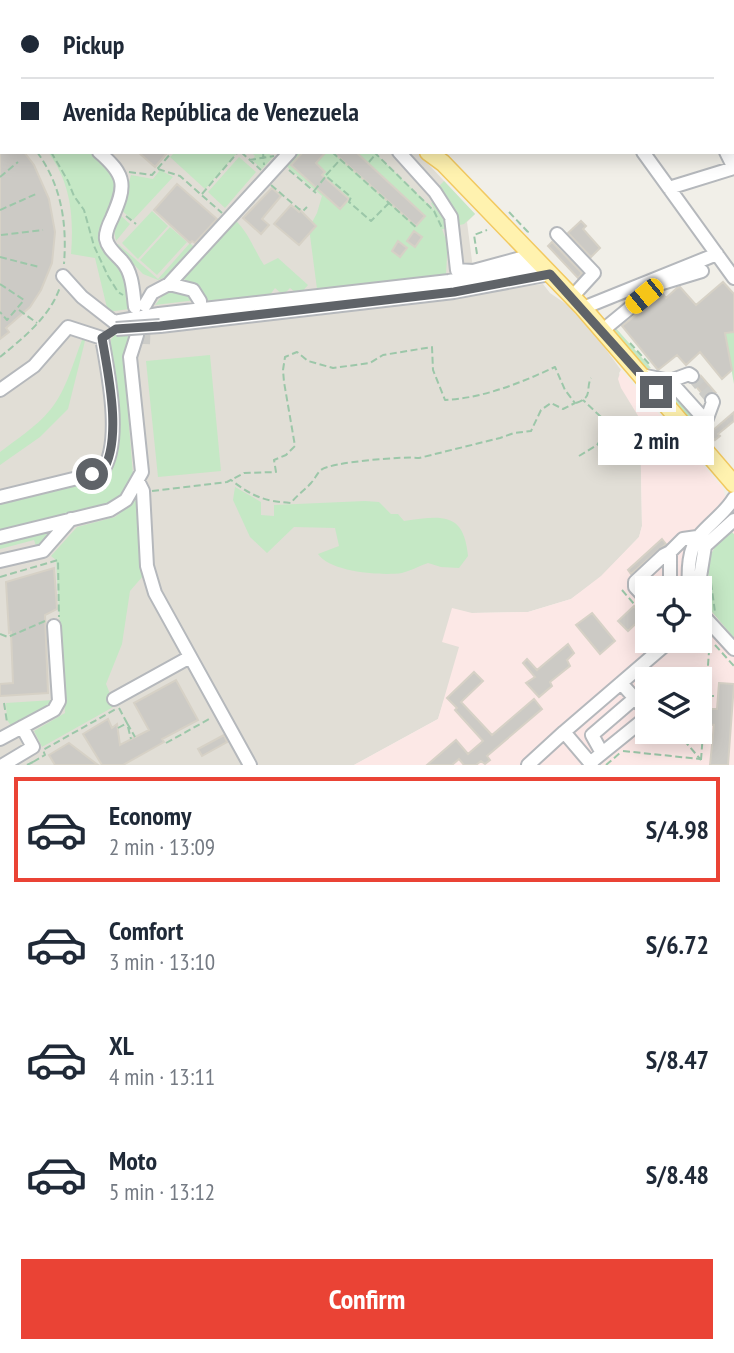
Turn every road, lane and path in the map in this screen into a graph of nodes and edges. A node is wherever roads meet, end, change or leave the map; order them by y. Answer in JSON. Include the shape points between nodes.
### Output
{"nodes":[{"id":1,"x":38,"y":154,"type":"edge"},
{"id":2,"x":52,"y":154,"type":"edge"},
{"id":3,"x":101,"y":154,"type":"edge"},
{"id":4,"x":170,"y":154,"type":"edge"},
{"id":5,"x":238,"y":154,"type":"edge"},
{"id":6,"x":242,"y":154,"type":"edge"},
{"id":7,"x":263,"y":154,"type":"edge"},
{"id":8,"x":278,"y":154,"type":"edge"},
{"id":9,"x":288,"y":154,"type":"edge"},
{"id":10,"x":335,"y":154,"type":"edge"},
{"id":11,"x":374,"y":154,"type":"edge"},
{"id":12,"x":376,"y":154,"type":"edge"},
{"id":13,"x":401,"y":154,"type":"edge"},
{"id":14,"x":644,"y":154,"type":"edge"},
{"id":15,"x":263,"y":158,"type":"junction"},
{"id":16,"x":442,"y":158,"type":"edge"},
{"id":17,"x":341,"y":159,"type":"junction"},
{"id":18,"x":249,"y":160,"type":"junction"},
{"id":19,"x":18,"y":162,"type":"dead end"},
{"id":20,"x":369,"y":162,"type":"dead end"},
{"id":21,"x":283,"y":165,"type":"dead end"},
{"id":22,"x":734,"y":168,"type":"edge"},
{"id":23,"x":158,"y":169,"type":"junction"},
{"id":24,"x":121,"y":174,"type":"junction"},
{"id":25,"x":326,"y":176,"type":"junction"},
{"id":26,"x":0,"y":177,"type":"edge"},
{"id":27,"x":268,"y":182,"type":"dead end"},
{"id":28,"x":669,"y":188,"type":"junction"},
{"id":29,"x":36,"y":194,"type":"dead end"},
{"id":30,"x":201,"y":195,"type":"junction"},
{"id":31,"x":389,"y":203,"type":"junction"},
{"id":32,"x":307,"y":207,"type":"dead end"},
{"id":33,"x":0,"y":210,"type":"edge"},
{"id":34,"x":120,"y":211,"type":"dead end"},
{"id":35,"x":509,"y":212,"type":"dead end"},
{"id":36,"x":225,"y":216,"type":"dead end"},
{"id":37,"x":136,"y":224,"type":"dead end"},
{"id":38,"x":43,"y":230,"type":"dead end"},
{"id":39,"x":487,"y":230,"type":"dead end"},
{"id":40,"x":468,"y":232,"type":"dead end"},
{"id":41,"x":528,"y":232,"type":"dead end"},
{"id":42,"x":417,"y":233,"type":"dead end"},
{"id":43,"x":444,"y":234,"type":"dead end"},
{"id":44,"x":557,"y":234,"type":"dead end"},
{"id":45,"x":1,"y":235,"type":"edge"},
{"id":46,"x":474,"y":235,"type":"junction"},
{"id":47,"x":477,"y":254,"type":"dead end"},
{"id":48,"x":717,"y":254,"type":"junction"},
{"id":49,"x":0,"y":257,"type":"edge"},
{"id":50,"x":541,"y":264,"type":"junction"},
{"id":51,"x":39,"y":267,"type":"dead end"},
{"id":52,"x":702,"y":271,"type":"dead end"},
{"id":53,"x":63,"y":276,"type":"junction"},
{"id":54,"x":734,"y":278,"type":"edge"},
{"id":55,"x":131,"y":279,"type":"junction"},
{"id":56,"x":0,"y":284,"type":"edge"},
{"id":57,"x":145,"y":297,"type":"junction"},
{"id":58,"x":201,"y":301,"type":"dead end"},
{"id":59,"x":578,"y":302,"type":"junction"},
{"id":60,"x":18,"y":309,"type":"junction"},
{"id":61,"x":0,"y":312,"type":"edge"},
{"id":62,"x":37,"y":323,"type":"junction"},
{"id":63,"x":603,"y":330,"type":"junction"},
{"id":64,"x":102,"y":338,"type":"junction"},
{"id":65,"x":141,"y":340,"type":"tunnel mouth"},
{"id":66,"x":0,"y":357,"type":"edge"},
{"id":67,"x":641,"y":375,"type":"junction"},
{"id":68,"x":692,"y":376,"type":"dead end"},
{"id":69,"x":591,"y":378,"type":"dead end"},
{"id":70,"x":670,"y":381,"type":"junction"},
{"id":71,"x":0,"y":390,"type":"edge"},
{"id":72,"x":583,"y":400,"type":"junction"},
{"id":73,"x":712,"y":400,"type":"dead end"},
{"id":74,"x":575,"y":403,"type":"junction"},
{"id":75,"x":706,"y":421,"type":"junction"},
{"id":76,"x":699,"y":442,"type":"junction"},
{"id":77,"x":579,"y":456,"type":"dead end"},
{"id":78,"x":231,"y":480,"type":"junction"},
{"id":79,"x":734,"y":484,"type":"edge"},
{"id":80,"x":141,"y":486,"type":"junction"},
{"id":81,"x":0,"y":497,"type":"edge"},
{"id":82,"x":734,"y":498,"type":"edge"},
{"id":83,"x":71,"y":519,"type":"junction"},
{"id":84,"x":734,"y":520,"type":"edge"},
{"id":85,"x":0,"y":537,"type":"edge"},
{"id":86,"x":697,"y":537,"type":"junction"},
{"id":87,"x":670,"y":552,"type":"junction"},
{"id":88,"x":0,"y":561,"type":"edge"},
{"id":89,"x":641,"y":576,"type":"edge"},
{"id":90,"x":670,"y":576,"type":"edge"},
{"id":91,"x":689,"y":576,"type":"edge"},
{"id":92,"x":700,"y":576,"type":"edge"},
{"id":93,"x":622,"y":590,"type":"dead end"},
{"id":94,"x":712,"y":590,"type":"edge"},
{"id":95,"x":635,"y":605,"type":"edge"},
{"id":96,"x":716,"y":617,"type":"dead end"},
{"id":97,"x":50,"y":623,"type":"joint"},
{"id":98,"x":712,"y":626,"type":"edge"},
{"id":99,"x":0,"y":634,"type":"edge"},
{"id":100,"x":712,"y":641,"type":"edge"},
{"id":101,"x":734,"y":649,"type":"edge"},
{"id":102,"x":656,"y":653,"type":"edge"},
{"id":103,"x":190,"y":657,"type":"junction"},
{"id":104,"x":734,"y":666,"type":"edge"},
{"id":105,"x":621,"y":682,"type":"junction"},
{"id":106,"x":635,"y":698,"type":"joint"},
{"id":107,"x":114,"y":699,"type":"dead end"},
{"id":108,"x":4,"y":703,"type":"dead end"},
{"id":109,"x":221,"y":712,"type":"junction"},
{"id":110,"x":127,"y":723,"type":"junction"},
{"id":111,"x":635,"y":726,"type":"edge"},
{"id":112,"x":17,"y":728,"type":"junction"},
{"id":113,"x":118,"y":728,"type":"dead end"},
{"id":114,"x":137,"y":728,"type":"dead end"},
{"id":115,"x":80,"y":729,"type":"junction"},
{"id":116,"x":132,"y":730,"type":"junction"},
{"id":117,"x":564,"y":732,"type":"junction"},
{"id":118,"x":83,"y":733,"type":"dead end"},
{"id":119,"x":135,"y":737,"type":"dead end"},
{"id":120,"x":131,"y":739,"type":"dead end"},
{"id":121,"x":0,"y":740,"type":"edge"},
{"id":122,"x":166,"y":743,"type":"dead end"},
{"id":123,"x":687,"y":744,"type":"edge"},
{"id":124,"x":702,"y":744,"type":"edge"},
{"id":125,"x":622,"y":751,"type":"dead end"},
{"id":126,"x":602,"y":753,"type":"junction"},
{"id":127,"x":701,"y":760,"type":"junction"},
{"id":128,"x":34,"y":763,"type":"edge"},
{"id":129,"x":591,"y":764,"type":"edge"},
{"id":130,"x":3,"y":765,"type":"edge"},
{"id":131,"x":27,"y":765,"type":"edge"},
{"id":132,"x":250,"y":765,"type":"edge"},
{"id":133,"x":528,"y":765,"type":"edge"}],
"edges":[{"from":1,"to":53,"type":"path","via":[[62,204]]},
{"from":2,"to":57,"type":"path","via":[[84,210],[94,246],[118,292]]},
{"from":3,"to":24,"type":"street"},
{"from":4,"to":23,"type":"path"},
{"from":5,"to":30,"type":"path"},
{"from":6,"to":18,"type":"path"},
{"from":7,"to":15,"type":"path"},
{"from":8,"to":15,"type":"path"},
{"from":9,"to":57,"type":"street"},
{"from":10,"to":17,"type":"path"},
{"from":11,"to":20,"type":"path"},
{"from":12,"to":43,"type":"path","via":[[434,211]]},
{"from":13,"to":50,"type":"street","via":[[435,191],[451,217],[457,270]]},
{"from":14,"to":28,"type":"street"},
{"from":15,"to":18,"type":"path"},
{"from":15,"to":18,"type":"path","via":[[264,172]]},
{"from":16,"to":50,"type":"main road"},
{"from":17,"to":25,"type":"path"},
{"from":17,"to":31,"type":"path"},
{"from":19,"to":26,"type":"path"},
{"from":21,"to":25,"type":"path","via":[[315,192]]},
{"from":22,"to":28,"type":"street"},
{"from":23,"to":24,"type":"path","via":[[152,175]]},
{"from":23,"to":30,"type":"path","via":[[180,176]]},
{"from":24,"to":55,"type":"street","via":[[124,185],[105,237]]},
{"from":25,"to":31,"type":"path","via":[[371,221]]},
{"from":27,"to":32,"type":"path","via":[[299,209]]},
{"from":28,"to":48,"type":"street"},
{"from":29,"to":33,"type":"path"},
{"from":30,"to":36,"type":"path"},
{"from":31,"to":42,"type":"path"},
{"from":34,"to":37,"type":"path"},
{"from":35,"to":41,"type":"path"},
{"from":38,"to":45,"type":"path"},
{"from":39,"to":46,"type":"path"},
{"from":40,"to":46,"type":"path"},
{"from":44,"to":59,"type":"street","via":[[594,273]]},
{"from":46,"to":47,"type":"path"},
{"from":48,"to":54,"type":"street"},
{"from":48,"to":59,"type":"street"},
{"from":49,"to":51,"type":"path"},
{"from":50,"to":53,"type":"street","via":[[449,281],[114,321]]},
{"from":50,"to":59,"type":"main road"},
{"from":50,"to":64,"type":"street","bridge":true,"via":[[454,292],[116,329]]},
{"from":52,"to":63,"type":"street","via":[[659,284]]},
{"from":53,"to":62,"type":"path","via":[[57,295]]},
{"from":55,"to":57,"type":"street"},
{"from":55,"to":57,"type":"street"},
{"from":56,"to":60,"type":"path","via":[[24,300]]},
{"from":57,"to":58,"type":"street","via":[[193,290]]},
{"from":59,"to":63,"type":"main road"},
{"from":60,"to":61,"type":"path","via":[[8,320]]},
{"from":60,"to":62,"type":"path"},
{"from":62,"to":66,"type":"path"},
{"from":63,"to":67,"type":"main road"},
{"from":64,"to":71,"type":"street","via":[[68,327],[34,366]]},
{"from":64,"to":81,"type":"street","via":[[112,398],[107,465],[102,472]]},
{"from":65,"to":80,"type":"street","via":[[131,357]]},
{"from":67,"to":70,"type":"street"},
{"from":67,"to":76,"type":"main road"},
{"from":68,"to":70,"type":"street"},
{"from":69,"to":72,"type":"path"},
{"from":70,"to":75,"type":"street"},
{"from":72,"to":74,"type":"path"},
{"from":72,"to":77,"type":"path","via":[[601,416],[605,434]]},
{"from":73,"to":75,"type":"street"},
{"from":74,"to":78,"type":"path","via":[[563,409],[551,403],[541,410],[531,431],[419,458],[331,464],[291,503],[251,495]]},
{"from":74,"to":78,"type":"path","via":[[555,367],[516,384],[445,400],[433,370],[432,347],[332,368],[308,361],[297,352],[285,357],[283,370],[295,446],[274,460],[276,472],[244,473]]},
{"from":75,"to":76,"type":"street"},
{"from":76,"to":79,"type":"main road"},
{"from":78,"to":80,"type":"path"},
{"from":80,"to":83,"type":"street","via":[[110,510]]},
{"from":80,"to":103,"type":"street","via":[[150,580]]},
{"from":82,"to":86,"type":"street"},
{"from":83,"to":85,"type":"street"},
{"from":83,"to":88,"type":"street","via":[[44,551]]},
{"from":84,"to":92,"type":"street","via":[[705,546]]},
{"from":86,"to":87,"type":"street","via":[[683,539]]},
{"from":86,"to":91,"type":"street"},
{"from":87,"to":89,"type":"street"},
{"from":87,"to":90,"type":"street"},
{"from":93,"to":95,"type":"path"},
{"from":94,"to":96,"type":"path"},
{"from":97,"to":99,"type":"path","via":[[8,637]]},
{"from":97,"to":112,"type":"street","via":[[59,701],[54,710]]},
{"from":98,"to":101,"type":"street"},
{"from":100,"to":104,"type":"path"},
{"from":102,"to":105,"type":"street"},
{"from":103,"to":107,"type":"street"},
{"from":103,"to":109,"type":"street"},
{"from":105,"to":106,"type":"street"},
{"from":105,"to":117,"type":"street"},
{"from":106,"to":126,"type":"street","via":[[592,735]]},
{"from":108,"to":112,"type":"path","via":[[6,719]]},
{"from":109,"to":122,"type":"path"},
{"from":109,"to":132,"type":"street"},
{"from":110,"to":113,"type":"path"},
{"from":110,"to":115,"type":"path","via":[[118,708]]},
{"from":110,"to":116,"type":"path"},
{"from":110,"to":120,"type":"path"},
{"from":111,"to":126,"type":"street"},
{"from":112,"to":121,"type":"street"},
{"from":112,"to":130,"type":"street","via":[[33,747]]},
{"from":114,"to":116,"type":"path"},
{"from":115,"to":118,"type":"path"},
{"from":115,"to":128,"type":"path","via":[[43,750],[46,755]]},
{"from":116,"to":119,"type":"path"},
{"from":117,"to":129,"type":"street"},
{"from":117,"to":133,"type":"street"},
{"from":123,"to":127,"type":"path"},
{"from":124,"to":127,"type":"path"},
{"from":125,"to":127,"type":"path"},
{"from":126,"to":129,"type":"street"},
{"from":128,"to":131,"type":"path"}]}
